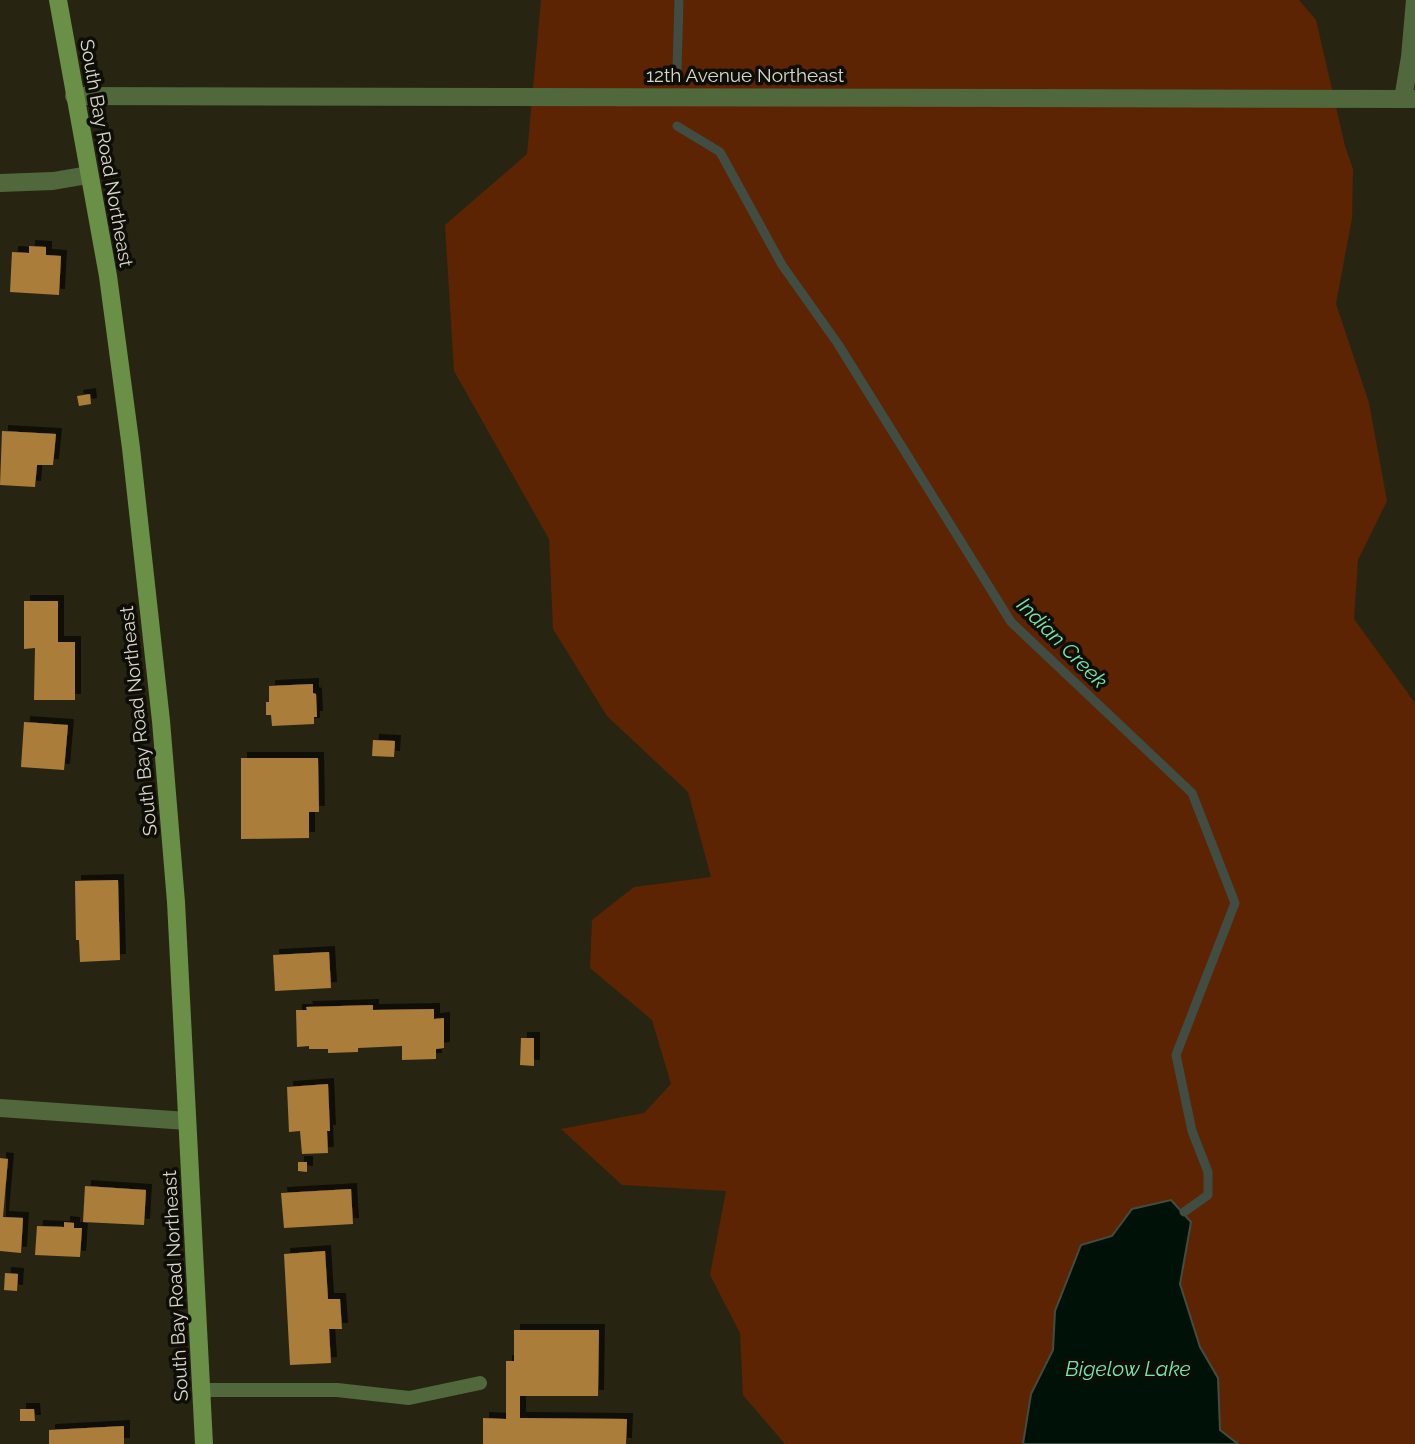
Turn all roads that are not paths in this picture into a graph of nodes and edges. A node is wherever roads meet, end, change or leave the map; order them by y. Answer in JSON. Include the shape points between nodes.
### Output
{"nodes":[{"id":1,"x":58,"y":0,"type":"edge"},
{"id":2,"x":1415,"y":0,"type":"edge"},
{"id":3,"x":74,"y":96,"type":"junction"},
{"id":4,"x":1409,"y":99,"type":"edge"},
{"id":5,"x":88,"y":175,"type":"junction"},
{"id":6,"x":0,"y":183,"type":"edge"},
{"id":7,"x":0,"y":1108,"type":"edge"},
{"id":8,"x":187,"y":1121,"type":"junction"},
{"id":9,"x":480,"y":1383,"type":"dead end"},
{"id":10,"x":201,"y":1390,"type":"junction"},
{"id":11,"x":204,"y":1444,"type":"edge"}],
"edges":[{"from":1,"to":3,"type":"street","name":"South Bay Road Northeast"},
{"from":2,"to":4,"type":"street"},
{"from":3,"to":4,"type":"street","name":"12th Avenue Northeast"},
{"from":3,"to":5,"type":"street","name":"South Bay Road Northeast"},
{"from":5,"to":6,"type":"street"},
{"from":5,"to":8,"type":"street","name":"South Bay Road Northeast","via":[[108,276],[128,421],[159,708],[176,902]]},
{"from":7,"to":8,"type":"street"},
{"from":8,"to":10,"type":"street","name":"South Bay Road Northeast"},
{"from":9,"to":10,"type":"lane","via":[[409,1398],[337,1390]]},
{"from":10,"to":11,"type":"street","name":"South Bay Road Northeast"}]}
